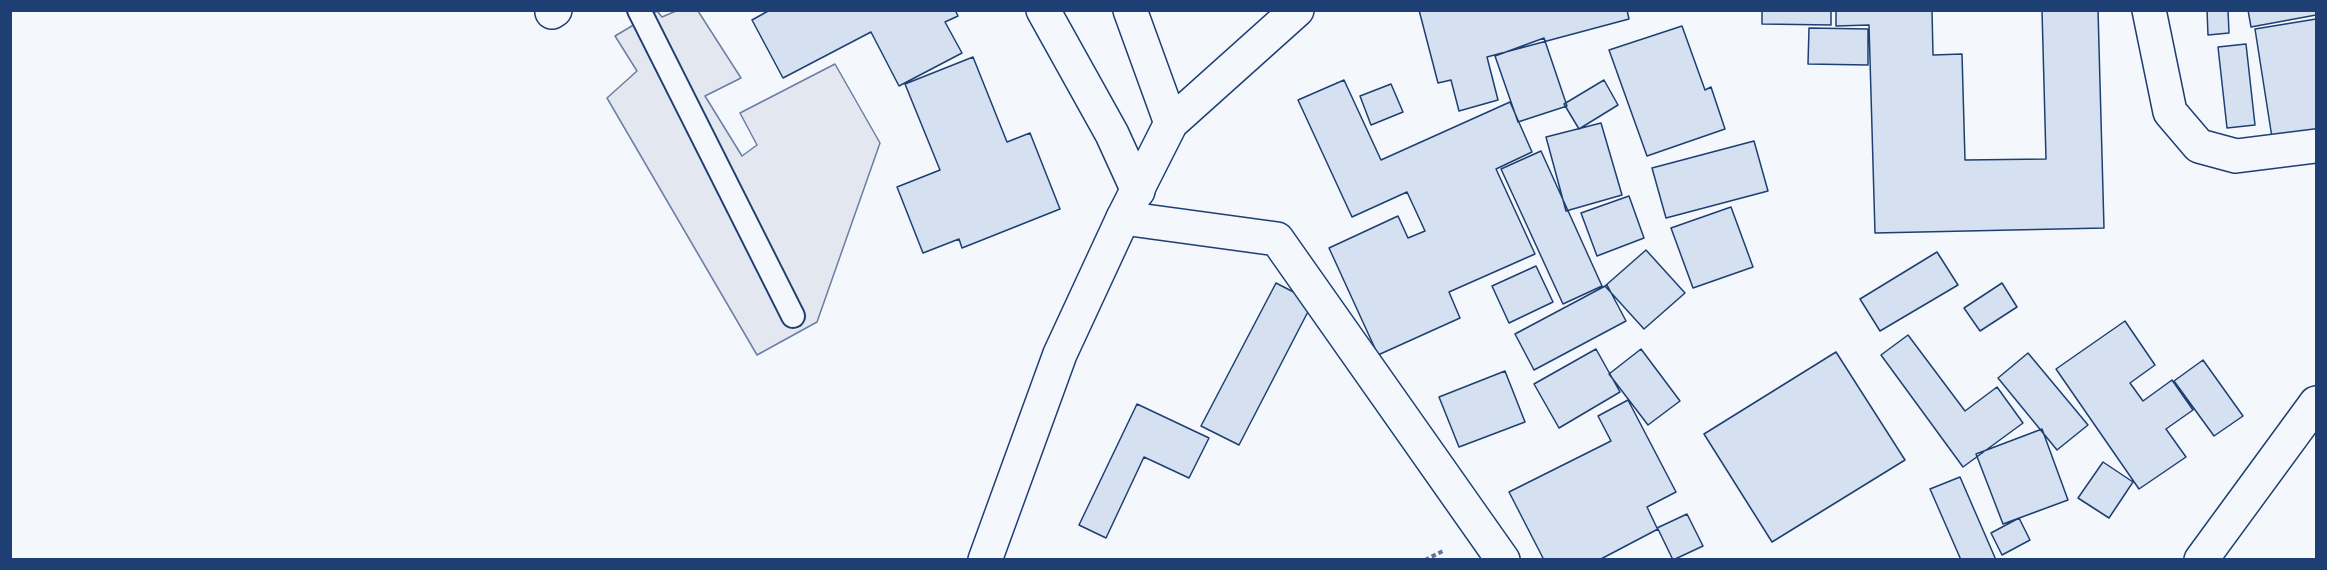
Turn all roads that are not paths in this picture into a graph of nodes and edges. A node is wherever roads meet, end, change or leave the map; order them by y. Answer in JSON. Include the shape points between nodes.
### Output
{"nodes":[{"id":1,"x":639,"y":10,"type":"edge"},
{"id":2,"x":1043,"y":10,"type":"edge"},
{"id":3,"x":1130,"y":10,"type":"edge"},
{"id":4,"x":1297,"y":10,"type":"edge"},
{"id":5,"x":2149,"y":10,"type":"edge"},
{"id":6,"x":1171,"y":123,"type":"junction"},
{"id":7,"x":2316,"y":146,"type":"edge"},
{"id":8,"x":1130,"y":204,"type":"junction"},
{"id":9,"x":793,"y":316,"type":"dead end"},
{"id":10,"x":2316,"y":403,"type":"edge"},
{"id":11,"x":985,"y":560,"type":"edge"},
{"id":12,"x":1503,"y":560,"type":"edge"},
{"id":13,"x":2201,"y":560,"type":"edge"}],
"edges":[{"from":1,"to":9,"type":"lane"},
{"from":2,"to":8,"type":"street","via":[[1112,134]]},
{"from":3,"to":6,"type":"street"},
{"from":4,"to":6,"type":"street"},
{"from":5,"to":7,"type":"street","via":[[2170,112],[2199,146],[2236,156]]},
{"from":6,"to":8,"type":"street"},
{"from":8,"to":11,"type":"street","via":[[1060,354]]},
{"from":8,"to":12,"type":"street","via":[[1277,239]]},
{"from":10,"to":13,"type":"street"}]}
